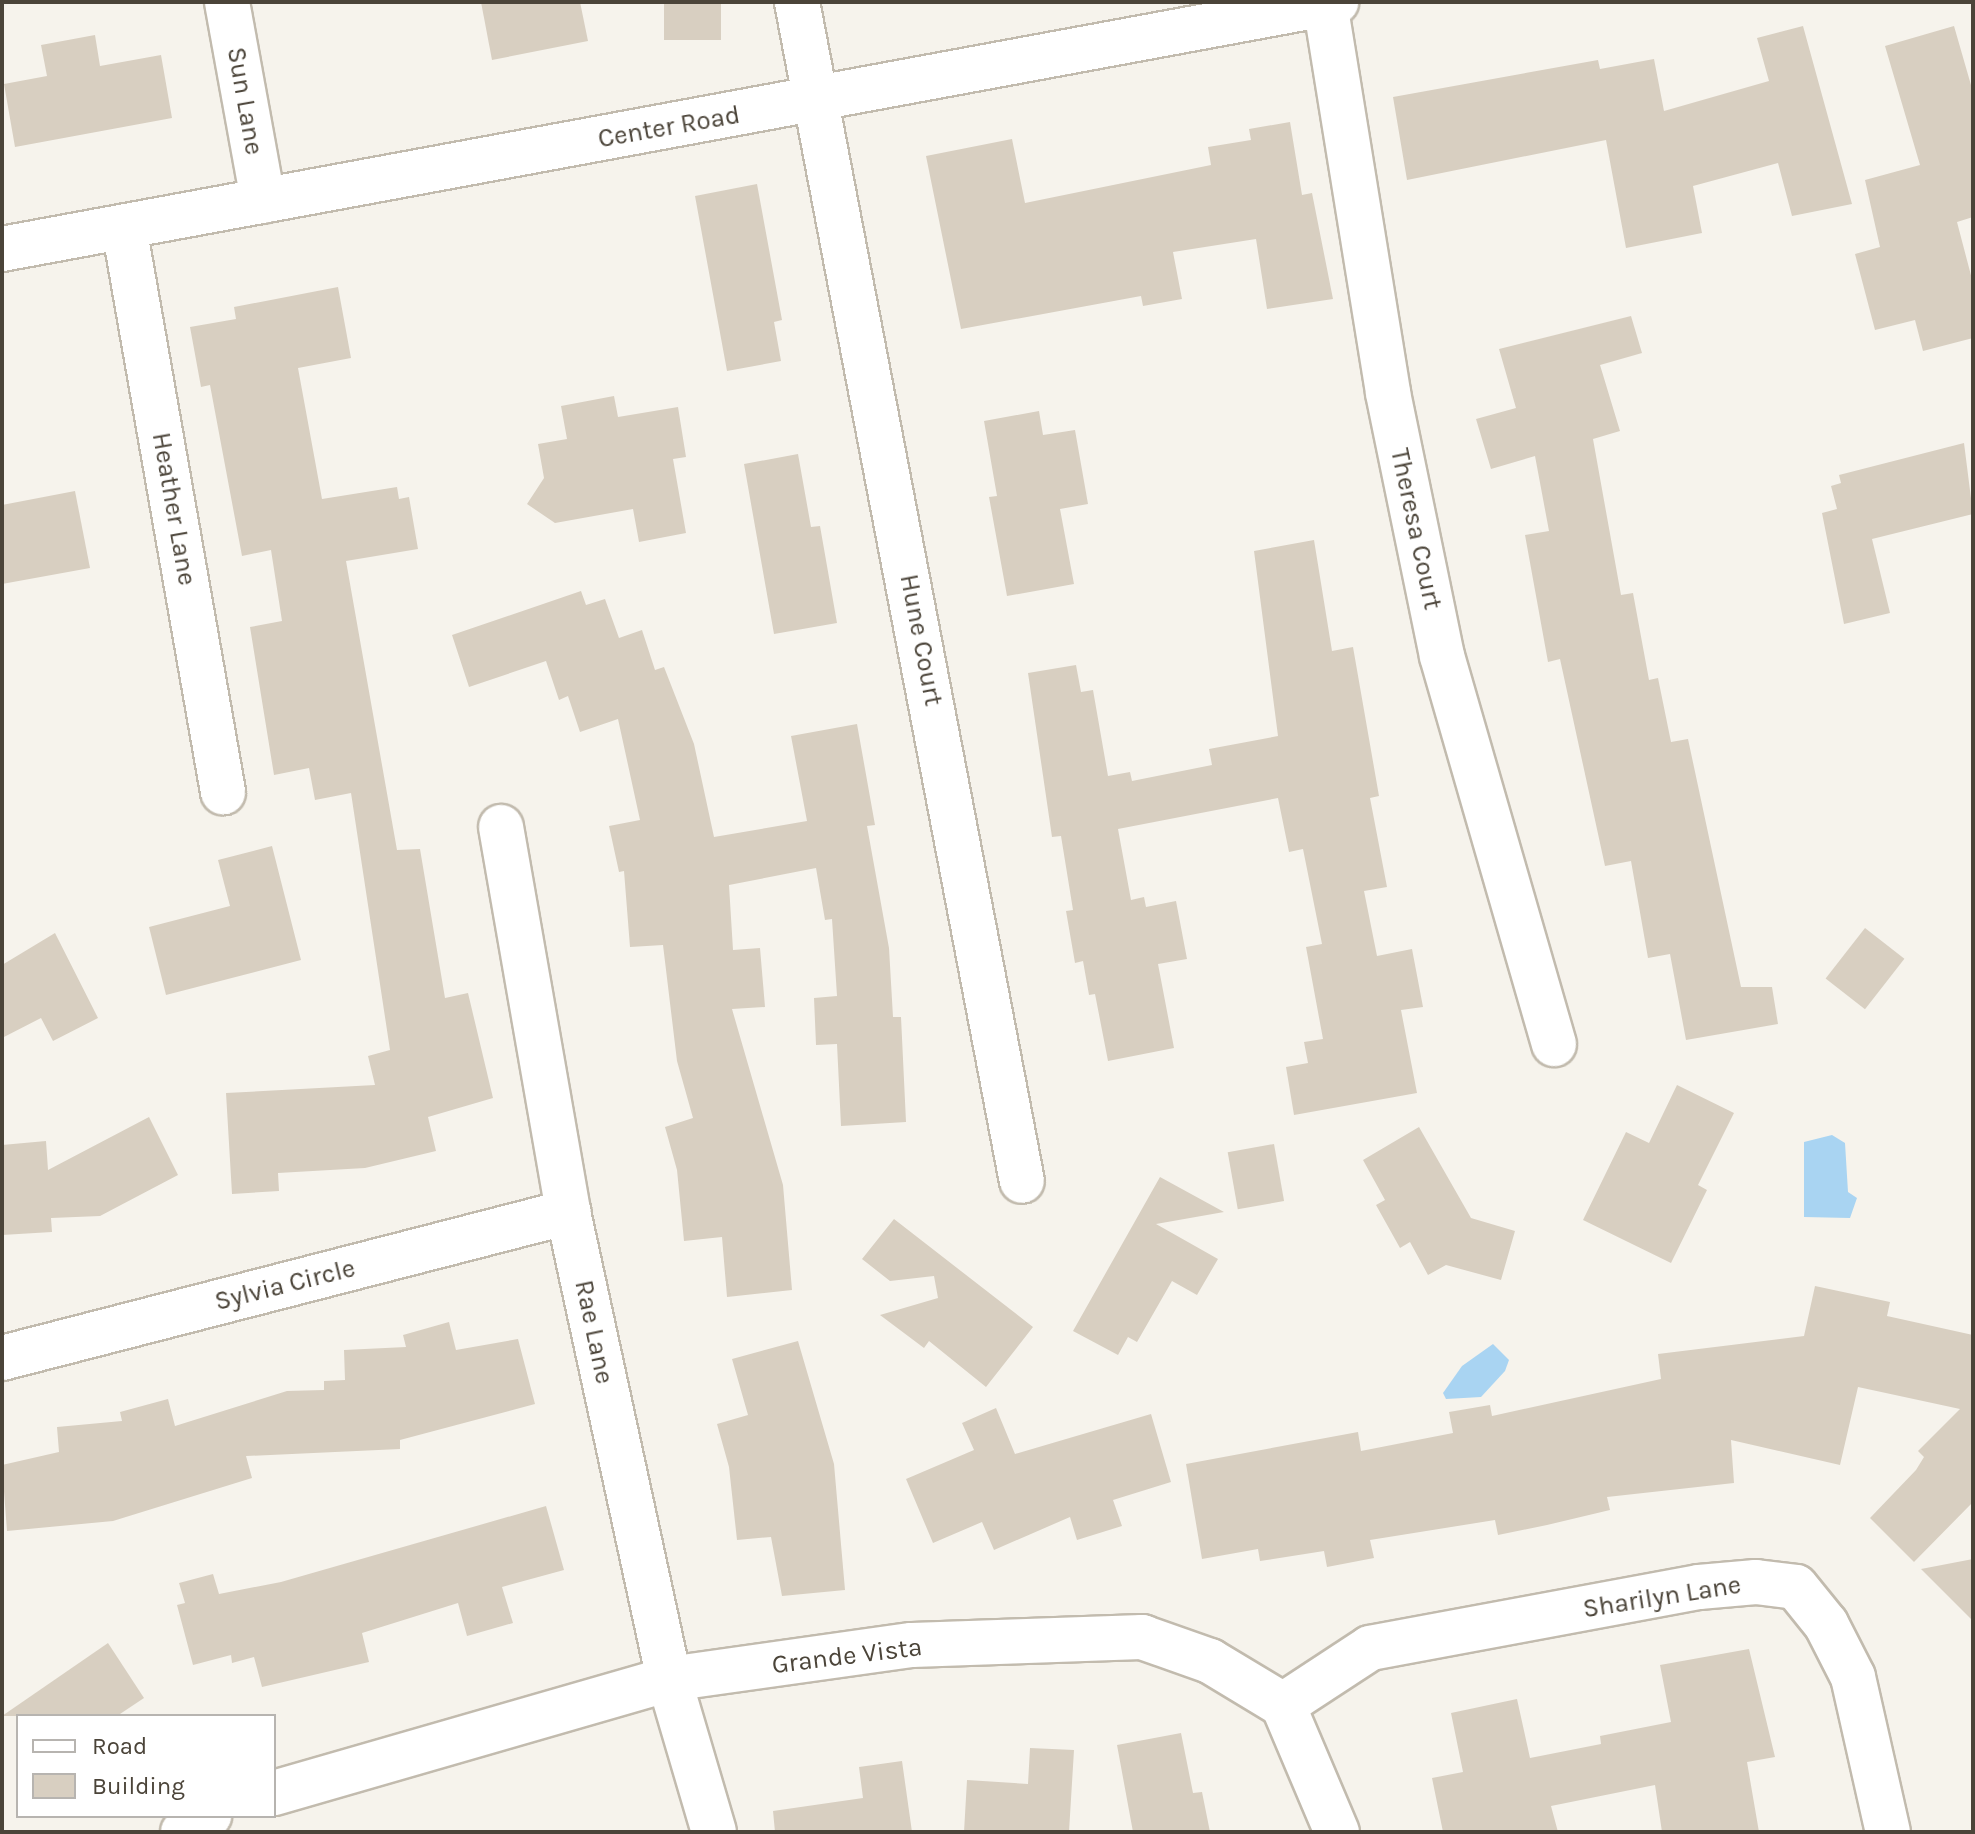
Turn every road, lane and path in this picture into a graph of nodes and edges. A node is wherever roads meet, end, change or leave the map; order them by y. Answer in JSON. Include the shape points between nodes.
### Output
{"nodes":[{"id":1,"x":227,"y":2,"type":"edge"},
{"id":2,"x":797,"y":2,"type":"edge"},
{"id":3,"x":1315,"y":4,"type":"edge"},
{"id":4,"x":815,"y":101,"type":"junction"},
{"id":5,"x":263,"y":201,"type":"junction"},
{"id":6,"x":124,"y":227,"type":"junction"},
{"id":7,"x":2,"y":249,"type":"edge"},
{"id":8,"x":223,"y":792,"type":"dead end"},
{"id":9,"x":501,"y":827,"type":"dead end"},
{"id":10,"x":1554,"y":1044,"type":"dead end"},
{"id":11,"x":1022,"y":1181,"type":"dead end"},
{"id":12,"x":568,"y":1212,"type":"junction"},
{"id":13,"x":2,"y":1358,"type":"edge"},
{"id":14,"x":669,"y":1679,"type":"junction"},
{"id":15,"x":1283,"y":1705,"type":"junction"},
{"id":16,"x":276,"y":1792,"type":"edge"},
{"id":17,"x":206,"y":1818,"type":"edge"},
{"id":18,"x":183,"y":1832,"type":"edge"},
{"id":19,"x":714,"y":1832,"type":"edge"},
{"id":20,"x":1337,"y":1832,"type":"edge"},
{"id":21,"x":1888,"y":1832,"type":"edge"}],
"edges":[{"from":1,"to":5,"type":"street","name":"Sun Lane"},
{"from":2,"to":4,"type":"street","name":"Hune Court"},
{"from":3,"to":4,"type":"street","name":"Center Road"},
{"from":3,"to":10,"type":"street","name":"Theresa Court","via":[[1442,656]]},
{"from":4,"to":5,"type":"street","name":"Center Road"},
{"from":4,"to":11,"type":"street","name":"Hune Court"},
{"from":5,"to":6,"type":"street","name":"Center Road"},
{"from":6,"to":7,"type":"street","name":"Center Road"},
{"from":6,"to":8,"type":"street","name":"Heather Lane"},
{"from":9,"to":12,"type":"street","name":"Rae Lane"},
{"from":12,"to":13,"type":"street","name":"Sylvia Circle"},
{"from":12,"to":14,"type":"street","name":"Rae Lane"},
{"from":14,"to":15,"type":"street","name":"Grande Vista","via":[[912,1645],[1142,1637],[1210,1661]]},
{"from":14,"to":16,"type":"street","name":"Grande Vista"},
{"from":14,"to":19,"type":"street","name":"Rae Lane"},
{"from":15,"to":20,"type":"street"},
{"from":15,"to":21,"type":"street","name":"Sharilyn Lane","via":[[1370,1648],[1699,1587],[1756,1582],[1796,1587],[1826,1624],[1853,1677]]},
{"from":17,"to":18,"type":"street"}]}
